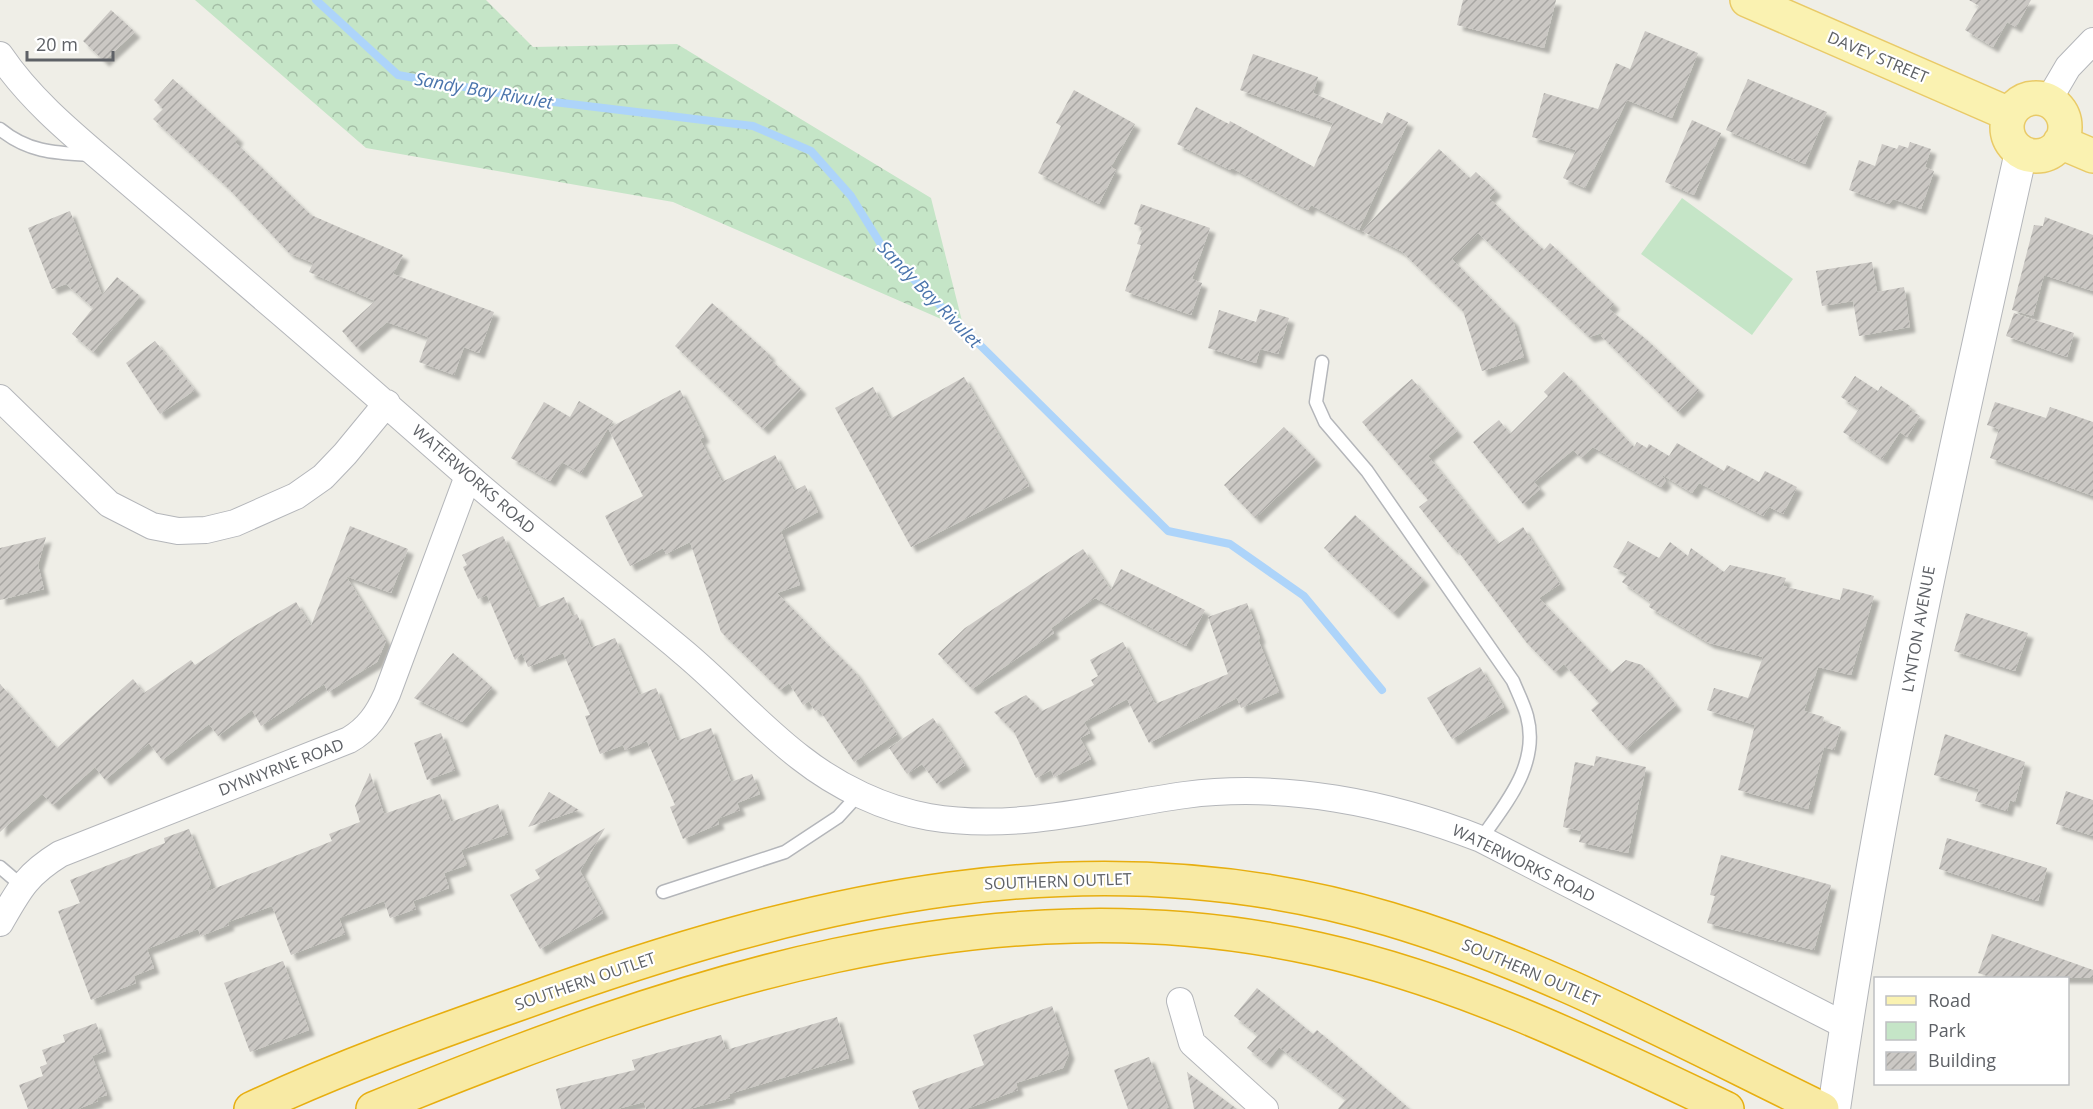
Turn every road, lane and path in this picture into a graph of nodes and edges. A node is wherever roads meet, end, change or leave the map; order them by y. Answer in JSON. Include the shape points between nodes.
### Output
{"nodes":[{"id":1,"x":1747,"y":0,"type":"edge"},
{"id":2,"x":2093,"y":41,"type":"edge"},
{"id":3,"x":0,"y":55,"type":"edge"},
{"id":4,"x":2048,"y":101,"type":"junction"},
{"id":5,"x":2010,"y":114,"type":"junction"},
{"id":6,"x":0,"y":129,"type":"edge"},
{"id":7,"x":2060,"y":142,"type":"junction"},
{"id":8,"x":2020,"y":152,"type":"junction"},
{"id":9,"x":97,"y":155,"type":"junction"},
{"id":10,"x":2093,"y":156,"type":"edge"},
{"id":11,"x":1322,"y":362,"type":"dead end"},
{"id":12,"x":0,"y":398,"type":"edge"},
{"id":13,"x":387,"y":403,"type":"junction"},
{"id":14,"x":468,"y":476,"type":"junction"},
{"id":15,"x":859,"y":794,"type":"junction"},
{"id":16,"x":1481,"y":839,"type":"junction"},
{"id":17,"x":0,"y":867,"type":"edge"},
{"id":18,"x":21,"y":885,"type":"junction"},
{"id":19,"x":663,"y":892,"type":"dead end"},
{"id":20,"x":0,"y":923,"type":"edge"},
{"id":21,"x":1180,"y":1001,"type":"dead end"},
{"id":22,"x":1846,"y":1026,"type":"junction"},
{"id":23,"x":251,"y":1109,"type":"edge"},
{"id":24,"x":373,"y":1109,"type":"edge"},
{"id":25,"x":1264,"y":1109,"type":"edge"},
{"id":26,"x":1727,"y":1109,"type":"edge"},
{"id":27,"x":1822,"y":1109,"type":"edge"},
{"id":28,"x":1834,"y":1109,"type":"edge"}],
"edges":[{"from":1,"to":5,"type":"main road","name":"DAVEY STREET"},
{"from":2,"to":4,"type":"street","via":[[2068,67]]},
{"from":3,"to":9,"type":"street","name":"WATERWORKS ROAD","via":[[32,96]]},
{"from":4,"to":5,"type":"main road","via":[[2022,101]]},
{"from":4,"to":7,"type":"main road","via":[[2062,114],[2064,133]]},
{"from":5,"to":8,"type":"main road","via":[[2009,139]]},
{"from":6,"to":9,"type":"lane","via":[[16,143],[52,153]]},
{"from":7,"to":8,"type":"main road","via":[[2047,153]]},
{"from":7,"to":10,"type":"main road"},
{"from":8,"to":22,"type":"street","name":"LYNTON AVENUE","via":[[1932,551]]},
{"from":9,"to":13,"type":"street","name":"WATERWORKS ROAD"},
{"from":11,"to":16,"type":"lane","via":[[1316,402],[1325,422],[1367,471],[1513,681],[1528,717],[1530,749],[1519,784]]},
{"from":12,"to":13,"type":"street","via":[[109,504],[152,526],[177,531],[235,523],[296,496],[323,477]]},
{"from":13,"to":14,"type":"street","name":"WATERWORKS ROAD"},
{"from":14,"to":15,"type":"street","name":"WATERWORKS ROAD","via":[[682,650],[801,758]]},
{"from":14,"to":18,"type":"street","name":"DYNNYRNE ROAD","via":[[387,694],[361,733],[60,854]]},
{"from":15,"to":16,"type":"street","name":"WATERWORKS ROAD","via":[[927,817],[989,823],[1054,818],[1188,795],[1261,793],[1350,801],[1394,810]]},
{"from":15,"to":19,"type":"lane","via":[[838,817],[785,852]]},
{"from":16,"to":22,"type":"street","name":"WATERWORKS ROAD"},
{"from":17,"to":18,"type":"lane"},
{"from":18,"to":20,"type":"street","name":"DYNNYRNE ROAD"},
{"from":21,"to":25,"type":"street","via":[[1192,1043]]},
{"from":22,"to":28,"type":"street","name":"LYNTON AVENUE"},
{"from":23,"to":27,"type":"highway","name":"SOUTHERN OUTLET","via":[[368,1059],[499,1011],[728,935],[886,897],[1055,878],[1136,878],[1237,886],[1385,918],[1480,948],[1541,973]]},
{"from":24,"to":26,"type":"highway","via":[[578,1030],[771,971],[920,938],[998,928],[1070,925],[1206,929],[1320,949],[1435,982],[1523,1015]]}]}
